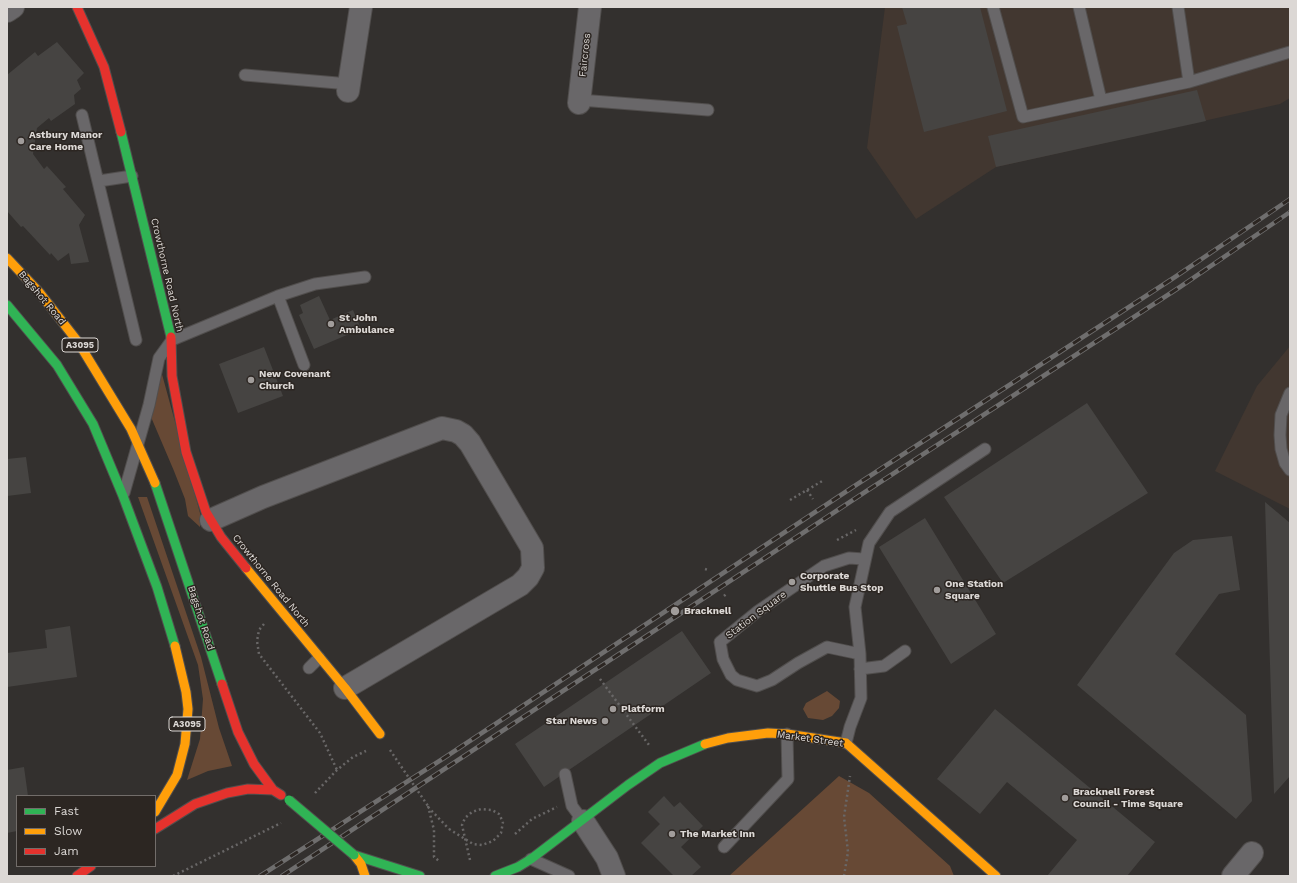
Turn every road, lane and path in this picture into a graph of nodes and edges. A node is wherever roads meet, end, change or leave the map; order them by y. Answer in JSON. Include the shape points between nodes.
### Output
{"nodes":[{"id":1,"x":13,"y":7,"type":"edge"},
{"id":2,"x":77,"y":7,"type":"edge"},
{"id":3,"x":361,"y":7,"type":"edge"},
{"id":4,"x":590,"y":7,"type":"edge"},
{"id":5,"x":994,"y":7,"type":"edge"},
{"id":6,"x":1079,"y":7,"type":"edge"},
{"id":7,"x":1178,"y":7,"type":"edge"},
{"id":8,"x":7,"y":11,"type":"edge"},
{"id":9,"x":1290,"y":52,"type":"edge"},
{"id":10,"x":245,"y":75,"type":"dead end"},
{"id":11,"x":1189,"y":82,"type":"junction"},
{"id":12,"x":349,"y":88,"type":"joint"},
{"id":13,"x":1101,"y":100,"type":"junction"},
{"id":14,"x":579,"y":102,"type":"joint"},
{"id":15,"x":708,"y":110,"type":"dead end"},
{"id":16,"x":82,"y":114,"type":"dead end"},
{"id":17,"x":132,"y":176,"type":"junction"},
{"id":18,"x":99,"y":181,"type":"junction"},
{"id":19,"x":7,"y":258,"type":"edge"},
{"id":20,"x":364,"y":277,"type":"dead end"},
{"id":21,"x":278,"y":296,"type":"junction"},
{"id":22,"x":7,"y":305,"type":"edge"},
{"id":23,"x":136,"y":340,"type":"dead end"},
{"id":24,"x":172,"y":340,"type":"junction"},
{"id":25,"x":304,"y":365,"type":"dead end"},
{"id":26,"x":1290,"y":393,"type":"edge"},
{"id":27,"x":138,"y":442,"type":"junction"},
{"id":28,"x":985,"y":450,"type":"dead end"},
{"id":29,"x":1290,"y":470,"type":"edge"},
{"id":30,"x":824,"y":480,"type":"dead end"},
{"id":31,"x":807,"y":490,"type":"junction"},
{"id":32,"x":123,"y":496,"type":"junction"},
{"id":33,"x":813,"y":499,"type":"dead end"},
{"id":34,"x":790,"y":500,"type":"dead end"},
{"id":35,"x":211,"y":520,"type":"junction"},
{"id":36,"x":856,"y":530,"type":"dead end"},
{"id":37,"x":837,"y":540,"type":"dead end"},
{"id":38,"x":864,"y":559,"type":"junction"},
{"id":39,"x":280,"y":611,"type":"junction"},
{"id":40,"x":905,"y":651,"type":"dead end"},
{"id":41,"x":860,"y":654,"type":"junction"},
{"id":42,"x":319,"y":658,"type":"junction"},
{"id":43,"x":309,"y":668,"type":"dead end"},
{"id":44,"x":860,"y":670,"type":"junction"},
{"id":45,"x":600,"y":679,"type":"dead end"},
{"id":46,"x":345,"y":688,"type":"junction"},
{"id":47,"x":380,"y":734,"type":"dead end"},
{"id":48,"x":787,"y":734,"type":"junction"},
{"id":49,"x":846,"y":743,"type":"junction"},
{"id":50,"x":650,"y":747,"type":"dead end"},
{"id":51,"x":390,"y":750,"type":"dead end"},
{"id":52,"x":353,"y":757,"type":"dead end"},
{"id":53,"x":851,"y":771,"type":"dead end"},
{"id":54,"x":564,"y":774,"type":"dead end"},
{"id":55,"x":273,"y":790,"type":"junction"},
{"id":56,"x":428,"y":806,"type":"junction"},
{"id":57,"x":558,"y":807,"type":"dead end"},
{"id":58,"x":156,"y":810,"type":"edge"},
{"id":59,"x":286,"y":820,"type":"dead end"},
{"id":60,"x":583,"y":821,"type":"junction"},
{"id":61,"x":156,"y":828,"type":"edge"},
{"id":62,"x":515,"y":834,"type":"dead end"},
{"id":63,"x":724,"y":847,"type":"dead end"},
{"id":64,"x":1252,"y":853,"type":"dead end"},
{"id":65,"x":354,"y":855,"type":"junction"},
{"id":66,"x":531,"y":859,"type":"junction"},
{"id":67,"x":470,"y":860,"type":"dead end"},
{"id":68,"x":439,"y":861,"type":"dead end"},
{"id":69,"x":89,"y":867,"type":"edge"},
{"id":70,"x":990,"y":874,"type":"edge"},
{"id":71,"x":76,"y":876,"type":"edge"},
{"id":72,"x":173,"y":876,"type":"edge"},
{"id":73,"x":365,"y":876,"type":"edge"},
{"id":74,"x":420,"y":876,"type":"edge"},
{"id":75,"x":495,"y":876,"type":"edge"},
{"id":76,"x":569,"y":876,"type":"edge"},
{"id":77,"x":614,"y":876,"type":"edge"},
{"id":78,"x":844,"y":876,"type":"edge"},
{"id":79,"x":1233,"y":876,"type":"edge"}],
"edges":[{"from":1,"to":8,"type":"street"},
{"from":2,"to":17,"type":"street","name":"Crowthorne Road North","via":[[104,67]]},
{"from":3,"to":12,"type":"street"},
{"from":4,"to":14,"type":"street","name":"Faircross"},
{"from":5,"to":13,"type":"lane","via":[[1023,117]]},
{"from":6,"to":13,"type":"lane"},
{"from":7,"to":11,"type":"lane"},
{"from":9,"to":11,"type":"lane"},
{"from":10,"to":12,"type":"lane"},
{"from":11,"to":13,"type":"lane"},
{"from":14,"to":15,"type":"lane"},
{"from":16,"to":18,"type":"lane"},
{"from":17,"to":18,"type":"lane"},
{"from":17,"to":24,"type":"street","name":"Crowthorne Road North"},
{"from":18,"to":23,"type":"lane"},
{"from":19,"to":27,"type":"street","name":"Bagshot Road","number":"A3095","via":[[43,297],[78,342]]},
{"from":20,"to":21,"type":"lane","via":[[315,284]]},
{"from":21,"to":24,"type":"lane"},
{"from":21,"to":25,"type":"lane"},
{"from":22,"to":32,"type":"street","number":"A3095","via":[[57,365],[79,399],[94,424]]},
{"from":24,"to":27,"type":"lane","via":[[159,358]]},
{"from":24,"to":35,"type":"street","name":"Crowthorne Road North","via":[[172,376],[186,452]]},
{"from":26,"to":29,"type":"lane","via":[[1281,415],[1280,434],[1281,449]]},
{"from":27,"to":32,"type":"lane"},
{"from":27,"to":55,"type":"street","name":"Bagshot Road","number":"A3095","via":[[161,499],[238,732],[254,764]]},
{"from":28,"to":38,"type":"lane","via":[[890,512],[869,543]]},
{"from":30,"to":31,"type":"path"},
{"from":31,"to":33,"type":"path"},
{"from":31,"to":34,"type":"path"},
{"from":32,"to":58,"type":"street","number":"A3095","via":[[164,608],[186,692],[187,729],[181,761],[177,775]]},
{"from":35,"to":39,"type":"street","name":"Crowthorne Road North"},
{"from":35,"to":46,"type":"street","via":[[263,497],[442,428],[456,431],[470,443],[532,548],[533,568],[520,585]]},
{"from":36,"to":37,"type":"path"},
{"from":38,"to":41,"type":"lane","via":[[855,607]]},
{"from":38,"to":41,"type":"lane","name":"Station Square","via":[[849,558],[824,566],[758,611],[720,642],[723,659],[731,675],[737,680],[757,686],[772,680],[827,647]]},
{"from":39,"to":42,"type":"street","name":"Crowthorne Road North"},
{"from":39,"to":52,"type":"path","via":[[259,630],[256,640],[259,654],[320,733],[338,770]]},
{"from":40,"to":44,"type":"lane","via":[[884,666]]},
{"from":41,"to":44,"type":"lane"},
{"from":42,"to":43,"type":"lane"},
{"from":42,"to":46,"type":"street","name":"Crowthorne Road North"},
{"from":44,"to":49,"type":"lane","via":[[861,698]]},
{"from":45,"to":50,"type":"path"},
{"from":46,"to":47,"type":"street","name":"Crowthorne Road North"},
{"from":48,"to":49,"type":"street","name":"Market Street"},
{"from":48,"to":60,"type":"street","name":"Market Street","via":[[728,738],[681,754],[660,763]]},
{"from":48,"to":63,"type":"lane","via":[[788,779]]},
{"from":49,"to":70,"type":"street","name":"Market Street"},
{"from":51,"to":56,"type":"path","bridge":true},
{"from":53,"to":78,"type":"path","via":[[844,817],[848,852]]},
{"from":54,"to":60,"type":"lane","via":[[572,806]]},
{"from":55,"to":61,"type":"street","via":[[248,789],[208,798]]},
{"from":55,"to":65,"type":"street","bridge":true,"via":[[289,800]]},
{"from":56,"to":67,"type":"path","bridge":true,"via":[[449,829],[472,844],[482,845],[493,841],[501,833],[503,822],[499,814],[481,809],[465,818],[462,825]]},
{"from":56,"to":68,"type":"path","via":[[434,830],[434,857]]},
{"from":57,"to":62,"type":"path","via":[[532,819]]},
{"from":59,"to":72,"type":"path"},
{"from":60,"to":66,"type":"street","name":"Market Street"},
{"from":60,"to":77,"type":"street","via":[[607,858]]},
{"from":64,"to":79,"type":"street"},
{"from":65,"to":73,"type":"street"},
{"from":65,"to":74,"type":"street"},
{"from":66,"to":75,"type":"street","name":"Market Street"},
{"from":66,"to":76,"type":"lane"},
{"from":69,"to":71,"type":"street"}]}
